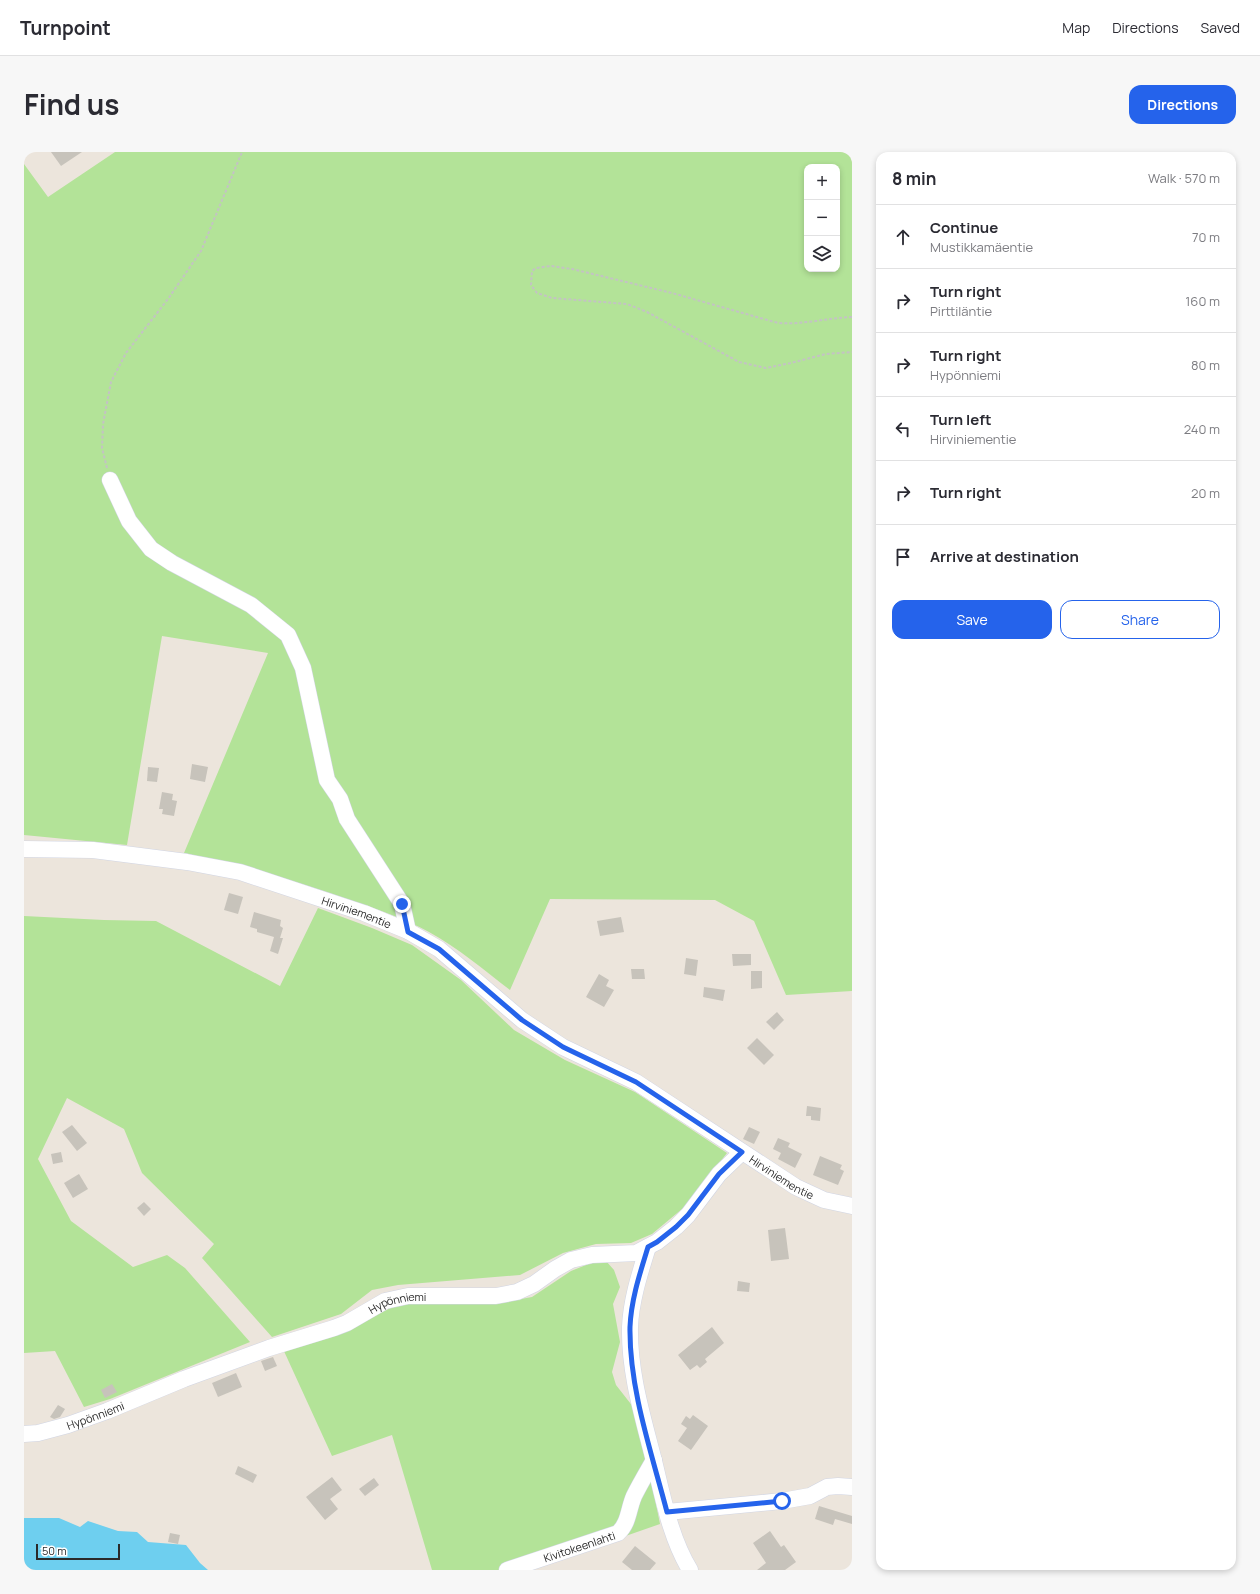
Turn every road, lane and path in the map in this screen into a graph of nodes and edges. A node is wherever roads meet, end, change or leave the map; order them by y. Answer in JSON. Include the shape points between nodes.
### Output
{"nodes":[{"id":1,"x":242,"y":152,"type":"edge"},
{"id":2,"x":852,"y":317,"type":"edge"},
{"id":3,"x":852,"y":352,"type":"edge"},
{"id":4,"x":110,"y":480,"type":"joint"},
{"id":5,"x":26,"y":853,"type":"edge"},
{"id":6,"x":408,"y":932,"type":"junction"},
{"id":7,"x":742,"y":1152,"type":"junction"},
{"id":8,"x":852,"y":1206,"type":"edge"},
{"id":9,"x":648,"y":1247,"type":"junction"},
{"id":10,"x":24,"y":1434,"type":"edge"},
{"id":11,"x":654,"y":1460,"type":"junction"},
{"id":12,"x":852,"y":1487,"type":"edge"},
{"id":13,"x":667,"y":1512,"type":"junction"},
{"id":14,"x":507,"y":1570,"type":"edge"},
{"id":15,"x":690,"y":1570,"type":"edge"}],
"edges":[{"from":1,"to":4,"type":"path","via":[[201,251],[126,353],[110,382],[102,448]]},
{"from":2,"to":3,"type":"path","via":[[792,324],[778,323],[672,293],[572,269],[551,266],[532,271],[532,285],[537,293],[552,298],[627,304],[647,312],[739,362],[766,368],[826,354]]},
{"from":4,"to":6,"type":"street","via":[[129,520],[151,549],[172,563],[252,605],[288,635],[303,668],[327,780],[340,799],[347,819],[402,904]]},
{"from":5,"to":6,"type":"street","name":"Hirviniementie","via":[[93,850],[187,862],[240,872],[364,913]]},
{"from":6,"to":7,"type":"street","name":"Hirviniementie","via":[[439,949],[522,1020],[563,1047],[636,1082]]},
{"from":7,"to":8,"type":"street","name":"Hirviniementie","via":[[796,1186],[824,1200]]},
{"from":7,"to":9,"type":"street","name":"Hypönniemi","via":[[719,1174],[688,1215],[666,1236]]},
{"from":9,"to":10,"type":"street","name":"Hypönniemi","via":[[636,1253],[592,1255],[571,1260],[517,1292],[496,1296],[408,1296],[385,1301],[334,1328],[269,1348],[68,1425]]},
{"from":9,"to":11,"type":"street","via":[[634,1300],[630,1338],[640,1407]]},
{"from":11,"to":13,"type":"street"},
{"from":11,"to":14,"type":"street","name":"Kivitokeenlahti","via":[[634,1496],[623,1529],[618,1533]]},
{"from":12,"to":13,"type":"street","via":[[827,1487],[810,1496],[782,1501]]},
{"from":13,"to":15,"type":"street"}]}
